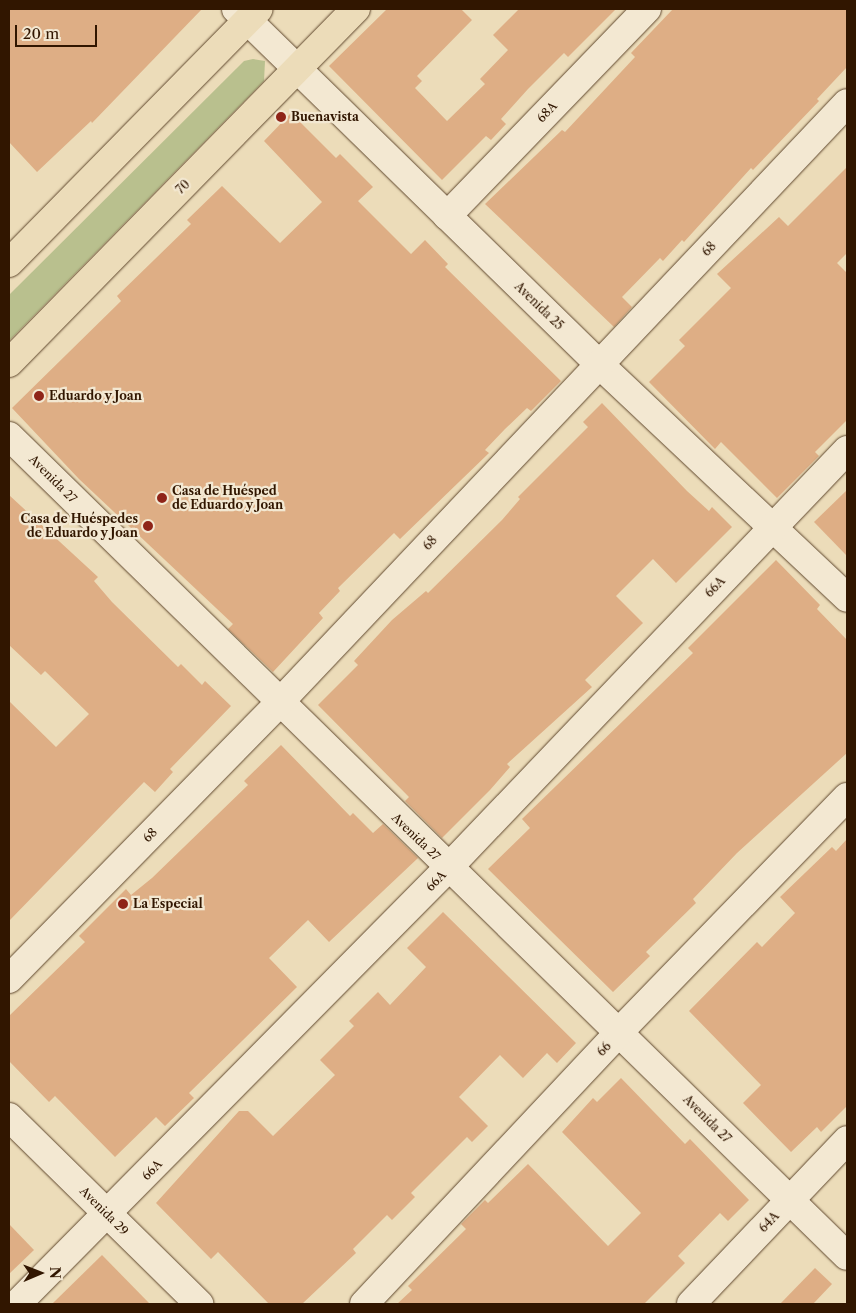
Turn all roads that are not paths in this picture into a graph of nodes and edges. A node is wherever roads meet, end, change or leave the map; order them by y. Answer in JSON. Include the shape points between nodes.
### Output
{"nodes":[{"id":1,"x":356,"y":9,"type":"edge"},
{"id":2,"x":647,"y":9,"type":"edge"},
{"id":3,"x":248,"y":13,"type":"edge"},
{"id":4,"x":296,"y":70,"type":"junction"},
{"id":5,"x":847,"y":103,"type":"edge"},
{"id":6,"x":447,"y":216,"type":"junction"},
{"id":7,"x":9,"y":263,"type":"edge"},
{"id":8,"x":9,"y":363,"type":"edge"},
{"id":9,"x":600,"y":364,"type":"junction"},
{"id":10,"x":9,"y":436,"type":"edge"},
{"id":11,"x":847,"y":450,"type":"edge"},
{"id":12,"x":773,"y":526,"type":"junction"},
{"id":13,"x":847,"y":598,"type":"edge"},
{"id":14,"x":279,"y":704,"type":"junction"},
{"id":15,"x":847,"y":797,"type":"edge"},
{"id":16,"x":448,"y":868,"type":"junction"},
{"id":17,"x":9,"y":979,"type":"edge"},
{"id":18,"x":620,"y":1031,"type":"junction"},
{"id":19,"x":9,"y":1117,"type":"edge"},
{"id":20,"x":847,"y":1140,"type":"edge"},
{"id":21,"x":788,"y":1202,"type":"junction"},
{"id":22,"x":108,"y":1215,"type":"junction"},
{"id":23,"x":847,"y":1256,"type":"edge"},
{"id":24,"x":17,"y":1304,"type":"edge"},
{"id":25,"x":199,"y":1304,"type":"edge"},
{"id":26,"x":364,"y":1304,"type":"edge"},
{"id":27,"x":691,"y":1304,"type":"edge"}],
"edges":[{"from":1,"to":4,"type":"main road","name":"70"},
{"from":2,"to":6,"type":"street","name":"68A"},
{"from":3,"to":4,"type":"street","name":"Avenida 25"},
{"from":3,"to":7,"type":"main road"},
{"from":4,"to":6,"type":"street","name":"Avenida 25"},
{"from":4,"to":8,"type":"main road","name":"70"},
{"from":5,"to":9,"type":"street","name":"68"},
{"from":6,"to":9,"type":"street","name":"Avenida 25"},
{"from":9,"to":12,"type":"street","name":"Avenida 25"},
{"from":9,"to":14,"type":"street","name":"68"},
{"from":10,"to":14,"type":"street","name":"Avenida 27"},
{"from":11,"to":12,"type":"street","name":"66A"},
{"from":12,"to":13,"type":"street","name":"Avenida 25"},
{"from":12,"to":16,"type":"street","name":"66A"},
{"from":14,"to":16,"type":"street","name":"Avenida 27"},
{"from":14,"to":17,"type":"street","name":"68"},
{"from":15,"to":18,"type":"street","name":"66"},
{"from":16,"to":18,"type":"street","name":"Avenida 27"},
{"from":16,"to":22,"type":"street","name":"66A"},
{"from":18,"to":21,"type":"street","name":"Avenida 27"},
{"from":18,"to":26,"type":"street","name":"66"},
{"from":19,"to":22,"type":"street","name":"Avenida 29"},
{"from":20,"to":21,"type":"street","name":"64A"},
{"from":21,"to":23,"type":"street","name":"Avenida 27"},
{"from":21,"to":27,"type":"street","name":"64A"},
{"from":22,"to":24,"type":"street","name":"66A"},
{"from":22,"to":25,"type":"street","name":"Avenida 29"}]}
